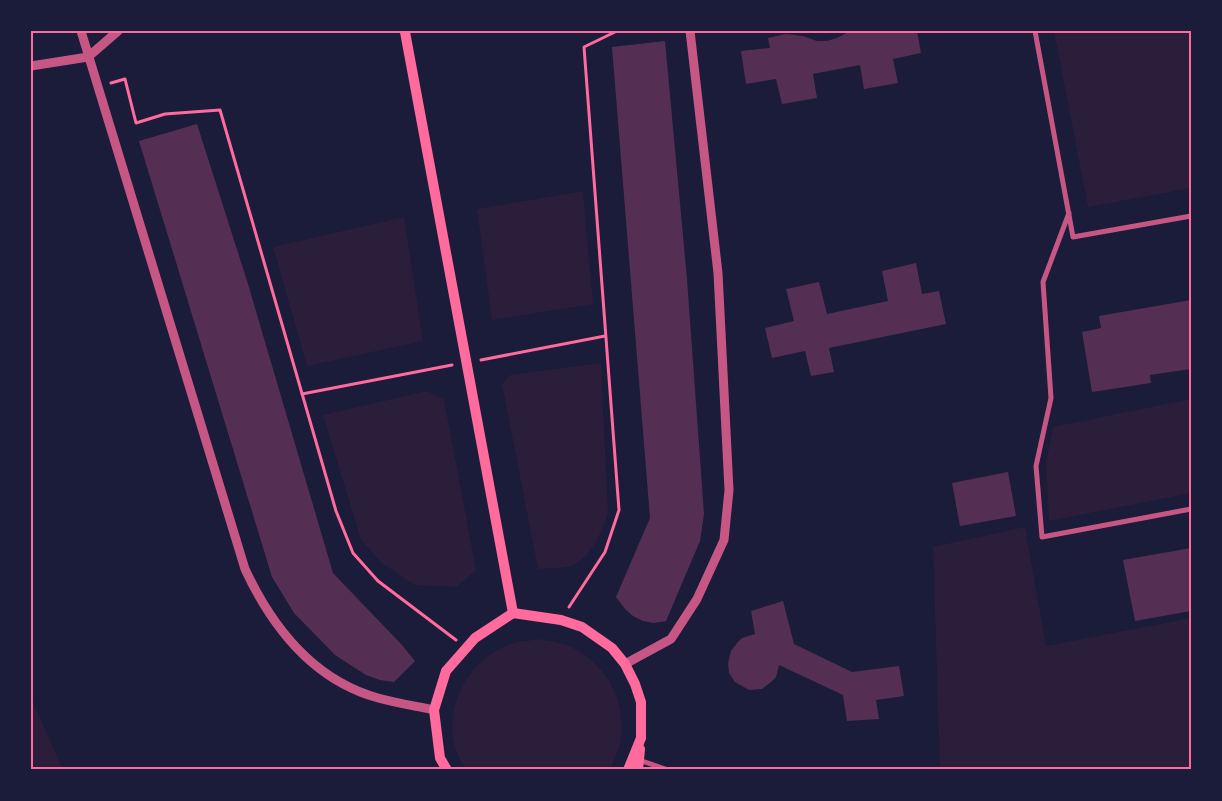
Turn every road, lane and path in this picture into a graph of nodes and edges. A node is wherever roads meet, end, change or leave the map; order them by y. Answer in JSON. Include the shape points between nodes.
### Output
{"nodes":[{"id":1,"x":81,"y":31,"type":"edge"},
{"id":2,"x":118,"y":31,"type":"edge"},
{"id":3,"x":616,"y":31,"type":"edge"},
{"id":4,"x":690,"y":31,"type":"edge"},
{"id":5,"x":1035,"y":31,"type":"edge"},
{"id":6,"x":405,"y":32,"type":"edge"},
{"id":7,"x":88,"y":56,"type":"junction"},
{"id":8,"x":31,"y":66,"type":"edge"},
{"id":9,"x":125,"y":79,"type":"dead end"},
{"id":10,"x":1069,"y":213,"type":"junction"},
{"id":11,"x":1191,"y":216,"type":"edge"},
{"id":12,"x":1191,"y":509,"type":"edge"},
{"id":13,"x":513,"y":613,"type":"junction"},
{"id":14,"x":561,"y":620,"type":"junction"},
{"id":15,"x":466,"y":648,"type":"junction"},
{"id":16,"x":625,"y":664,"type":"junction"},
{"id":17,"x":434,"y":710,"type":"junction"},
{"id":18,"x":641,"y":738,"type":"junction"},
{"id":19,"x":639,"y":765,"type":"edge"},
{"id":20,"x":447,"y":770,"type":"edge"},
{"id":21,"x":628,"y":770,"type":"edge"},
{"id":22,"x":668,"y":770,"type":"edge"}],
"edges":[{"from":1,"to":7,"type":"street"},
{"from":2,"to":7,"type":"street"},
{"from":3,"to":14,"type":"path","via":[[584,47],[619,510],[605,552]]},
{"from":4,"to":16,"type":"street","via":[[718,273],[729,490],[724,540],[697,600],[671,639]]},
{"from":5,"to":10,"type":"street"},
{"from":6,"to":13,"type":"main road"},
{"from":7,"to":8,"type":"street"},
{"from":7,"to":17,"type":"street","via":[[242,559],[256,593],[271,618],[316,666],[345,685],[376,698]]},
{"from":9,"to":15,"type":"path","via":[[136,123],[165,114],[220,110],[336,511],[353,553],[378,581]]},
{"from":10,"to":11,"type":"street","via":[[1073,237]]},
{"from":10,"to":12,"type":"street","via":[[1043,282],[1052,398],[1036,466],[1042,537]]},
{"from":13,"to":14,"type":"main road"},
{"from":13,"to":15,"type":"main road","via":[[474,638]]},
{"from":14,"to":16,"type":"main road","via":[[582,627],[612,648]]},
{"from":15,"to":17,"type":"main road","via":[[446,670]]},
{"from":16,"to":18,"type":"main road","via":[[640,702]]},
{"from":17,"to":20,"type":"main road","via":[[440,758]]},
{"from":18,"to":19,"type":"main road"},
{"from":18,"to":21,"type":"main road"},
{"from":19,"to":22,"type":"street"}]}
